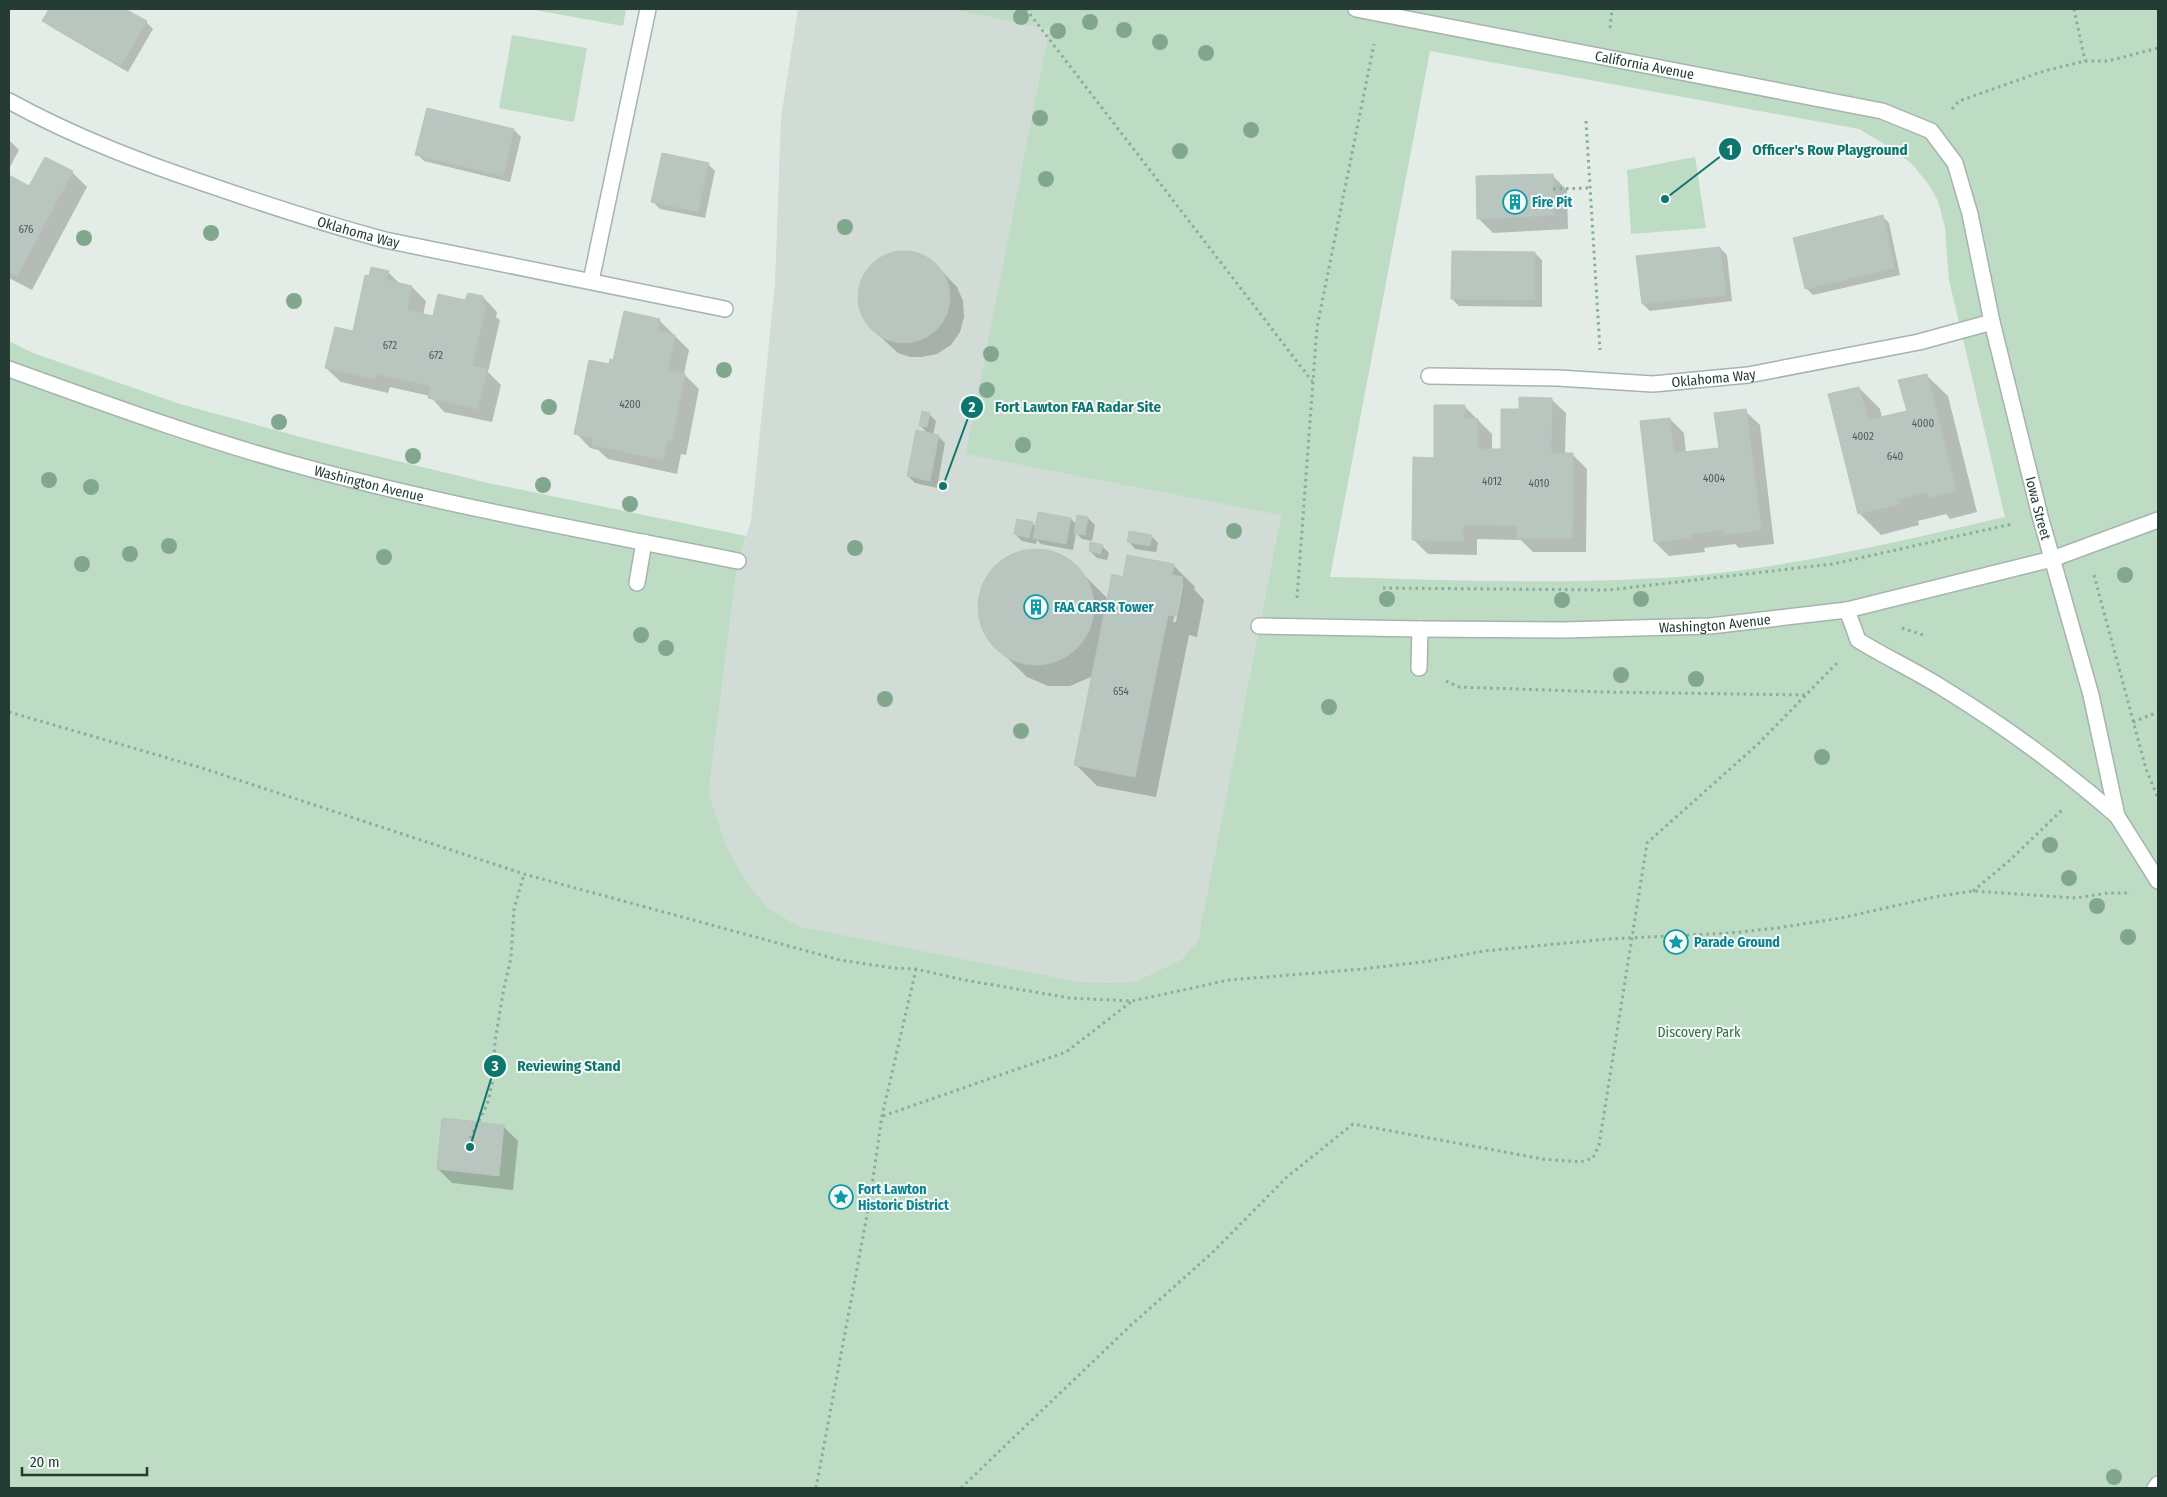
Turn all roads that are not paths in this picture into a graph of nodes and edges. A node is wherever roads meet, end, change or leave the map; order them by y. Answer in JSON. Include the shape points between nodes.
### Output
{"nodes":[{"id":1,"x":648,"y":9,"type":"edge"},
{"id":2,"x":1356,"y":9,"type":"edge"},
{"id":3,"x":9,"y":101,"type":"edge"},
{"id":4,"x":1931,"y":131,"type":"joint"},
{"id":5,"x":592,"y":281,"type":"junction"},
{"id":6,"x":725,"y":309,"type":"dead end"},
{"id":7,"x":1992,"y":322,"type":"junction"},
{"id":8,"x":9,"y":368,"type":"edge"},
{"id":9,"x":1429,"y":376,"type":"dead end"},
{"id":10,"x":2158,"y":520,"type":"edge"},
{"id":11,"x":644,"y":542,"type":"junction"},
{"id":12,"x":2052,"y":559,"type":"junction"},
{"id":13,"x":738,"y":561,"type":"dead end"},
{"id":14,"x":637,"y":583,"type":"dead end"},
{"id":15,"x":1847,"y":610,"type":"junction"},
{"id":16,"x":1259,"y":626,"type":"dead end"},
{"id":17,"x":1420,"y":629,"type":"junction"},
{"id":18,"x":1419,"y":668,"type":"road end"},
{"id":19,"x":2117,"y":816,"type":"junction"},
{"id":20,"x":2158,"y":881,"type":"edge"},
{"id":21,"x":2158,"y":1484,"type":"edge"},
{"id":22,"x":2155,"y":1488,"type":"edge"}],
"edges":[{"from":1,"to":5,"type":"street"},
{"from":2,"to":4,"type":"street","name":"California Avenue","via":[[1882,111]]},
{"from":3,"to":5,"type":"street","name":"Oklahoma Way","via":[[41,119],[125,156],[344,229]]},
{"from":4,"to":7,"type":"street","name":"Iowa Street","via":[[1955,163],[1970,214]]},
{"from":5,"to":6,"type":"street","name":"Oklahoma Way"},
{"from":7,"to":9,"type":"street","name":"Oklahoma Way","via":[[1893,348],[1748,375],[1653,384],[1558,378]]},
{"from":7,"to":12,"type":"street","name":"Iowa Street"},
{"from":8,"to":11,"type":"street","name":"Washington Avenue","via":[[157,422],[303,467],[441,501]]},
{"from":10,"to":12,"type":"street","name":"Washington Avenue"},
{"from":11,"to":13,"type":"street","name":"Washington Avenue"},
{"from":11,"to":14,"type":"street"},
{"from":12,"to":15,"type":"street","name":"Washington Avenue"},
{"from":12,"to":19,"type":"street","name":"Iowa Street","via":[[2091,695]]},
{"from":15,"to":17,"type":"street","name":"Washington Avenue","via":[[1710,626]]},
{"from":15,"to":19,"type":"street","via":[[1858,640],[1941,686],[2029,746]]},
{"from":16,"to":17,"type":"street","name":"Washington Avenue"},
{"from":17,"to":18,"type":"street"},
{"from":19,"to":20,"type":"street","name":"Iowa Street"},
{"from":21,"to":22,"type":"street"}]}
